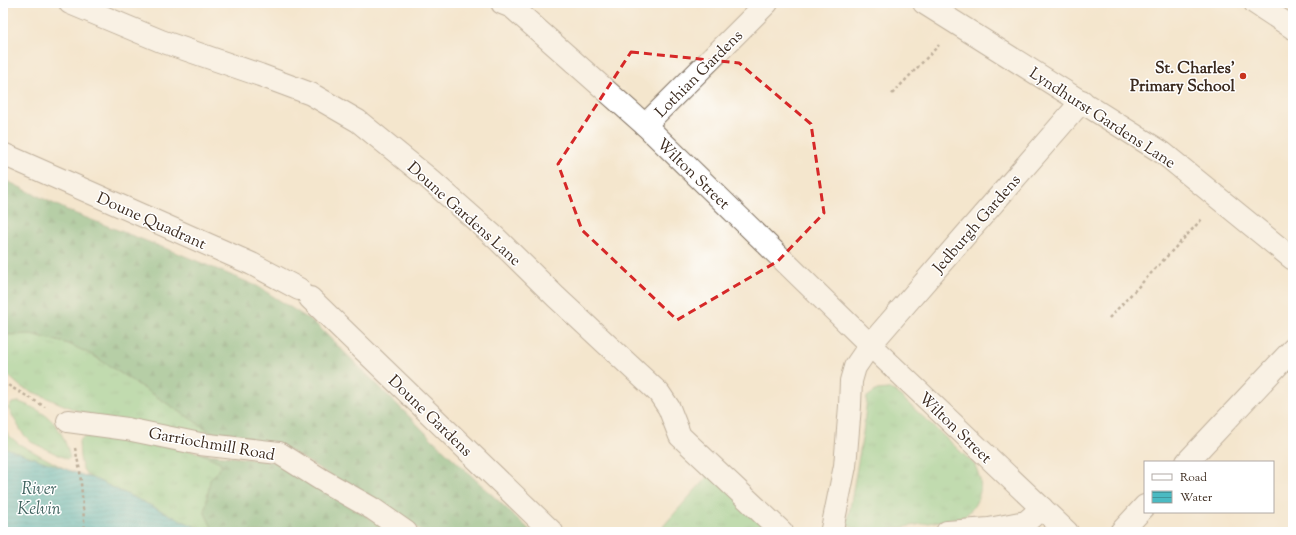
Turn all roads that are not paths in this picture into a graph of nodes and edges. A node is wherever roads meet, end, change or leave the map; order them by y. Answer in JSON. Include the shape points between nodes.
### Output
{"nodes":[{"id":1,"x":70,"y":3,"type":"edge"},
{"id":2,"x":767,"y":3,"type":"edge"},
{"id":3,"x":924,"y":3,"type":"edge"},
{"id":4,"x":1254,"y":3,"type":"edge"},
{"id":5,"x":507,"y":4,"type":"edge"},
{"id":6,"x":1293,"y":28,"type":"edge"},
{"id":7,"x":1082,"y":101,"type":"junction"},
{"id":8,"x":645,"y":125,"type":"junction"},
{"id":9,"x":3,"y":154,"type":"edge"},
{"id":10,"x":1293,"y":259,"type":"edge"},
{"id":11,"x":304,"y":294,"type":"joint"},
{"id":12,"x":870,"y":345,"type":"junction"},
{"id":13,"x":1293,"y":350,"type":"edge"},
{"id":14,"x":68,"y":421,"type":"road end"},
{"id":15,"x":1188,"y":461,"type":"edge"},
{"id":16,"x":1144,"y":507,"type":"edge"},
{"id":17,"x":1042,"y":508,"type":"junction"},
{"id":18,"x":406,"y":532,"type":"edge"},
{"id":19,"x":552,"y":532,"type":"edge"},
{"id":20,"x":782,"y":532,"type":"edge"},
{"id":21,"x":831,"y":532,"type":"edge"},
{"id":22,"x":948,"y":532,"type":"edge"},
{"id":23,"x":1067,"y":532,"type":"edge"},
{"id":24,"x":1120,"y":532,"type":"edge"}],
"edges":[{"from":1,"to":20,"type":"street","name":"Doune Gardens Lane","via":[[161,41],[311,94],[358,121],[496,238],[659,393],[669,408],[680,436]]},
{"from":2,"to":8,"type":"street","name":"Lothian Gardens"},
{"from":3,"to":7,"type":"street","name":"Lyndhurst Gardens Lane"},
{"from":4,"to":6,"type":"street"},
{"from":5,"to":8,"type":"street","name":"Wilton Street"},
{"from":7,"to":10,"type":"street","name":"Lyndhurst Gardens Lane","via":[[1163,153]]},
{"from":7,"to":12,"type":"street","name":"Jedburgh Gardens"},
{"from":8,"to":12,"type":"street","name":"Wilton Street"},
{"from":9,"to":11,"type":"street","name":"Doune Quadrant","via":[[252,264]]},
{"from":11,"to":19,"type":"street","name":"Doune Gardens"},
{"from":12,"to":17,"type":"street","name":"Wilton Street"},
{"from":12,"to":21,"type":"street","via":[[855,366],[851,381],[845,466]]},
{"from":13,"to":15,"type":"street"},
{"from":14,"to":18,"type":"street","name":"Garriochmill Road","via":[[127,429],[200,444],[279,453]]},
{"from":16,"to":24,"type":"street"},
{"from":17,"to":22,"type":"street","via":[[1026,522],[989,529]]},
{"from":17,"to":23,"type":"street","name":"Wilton Street"}]}
